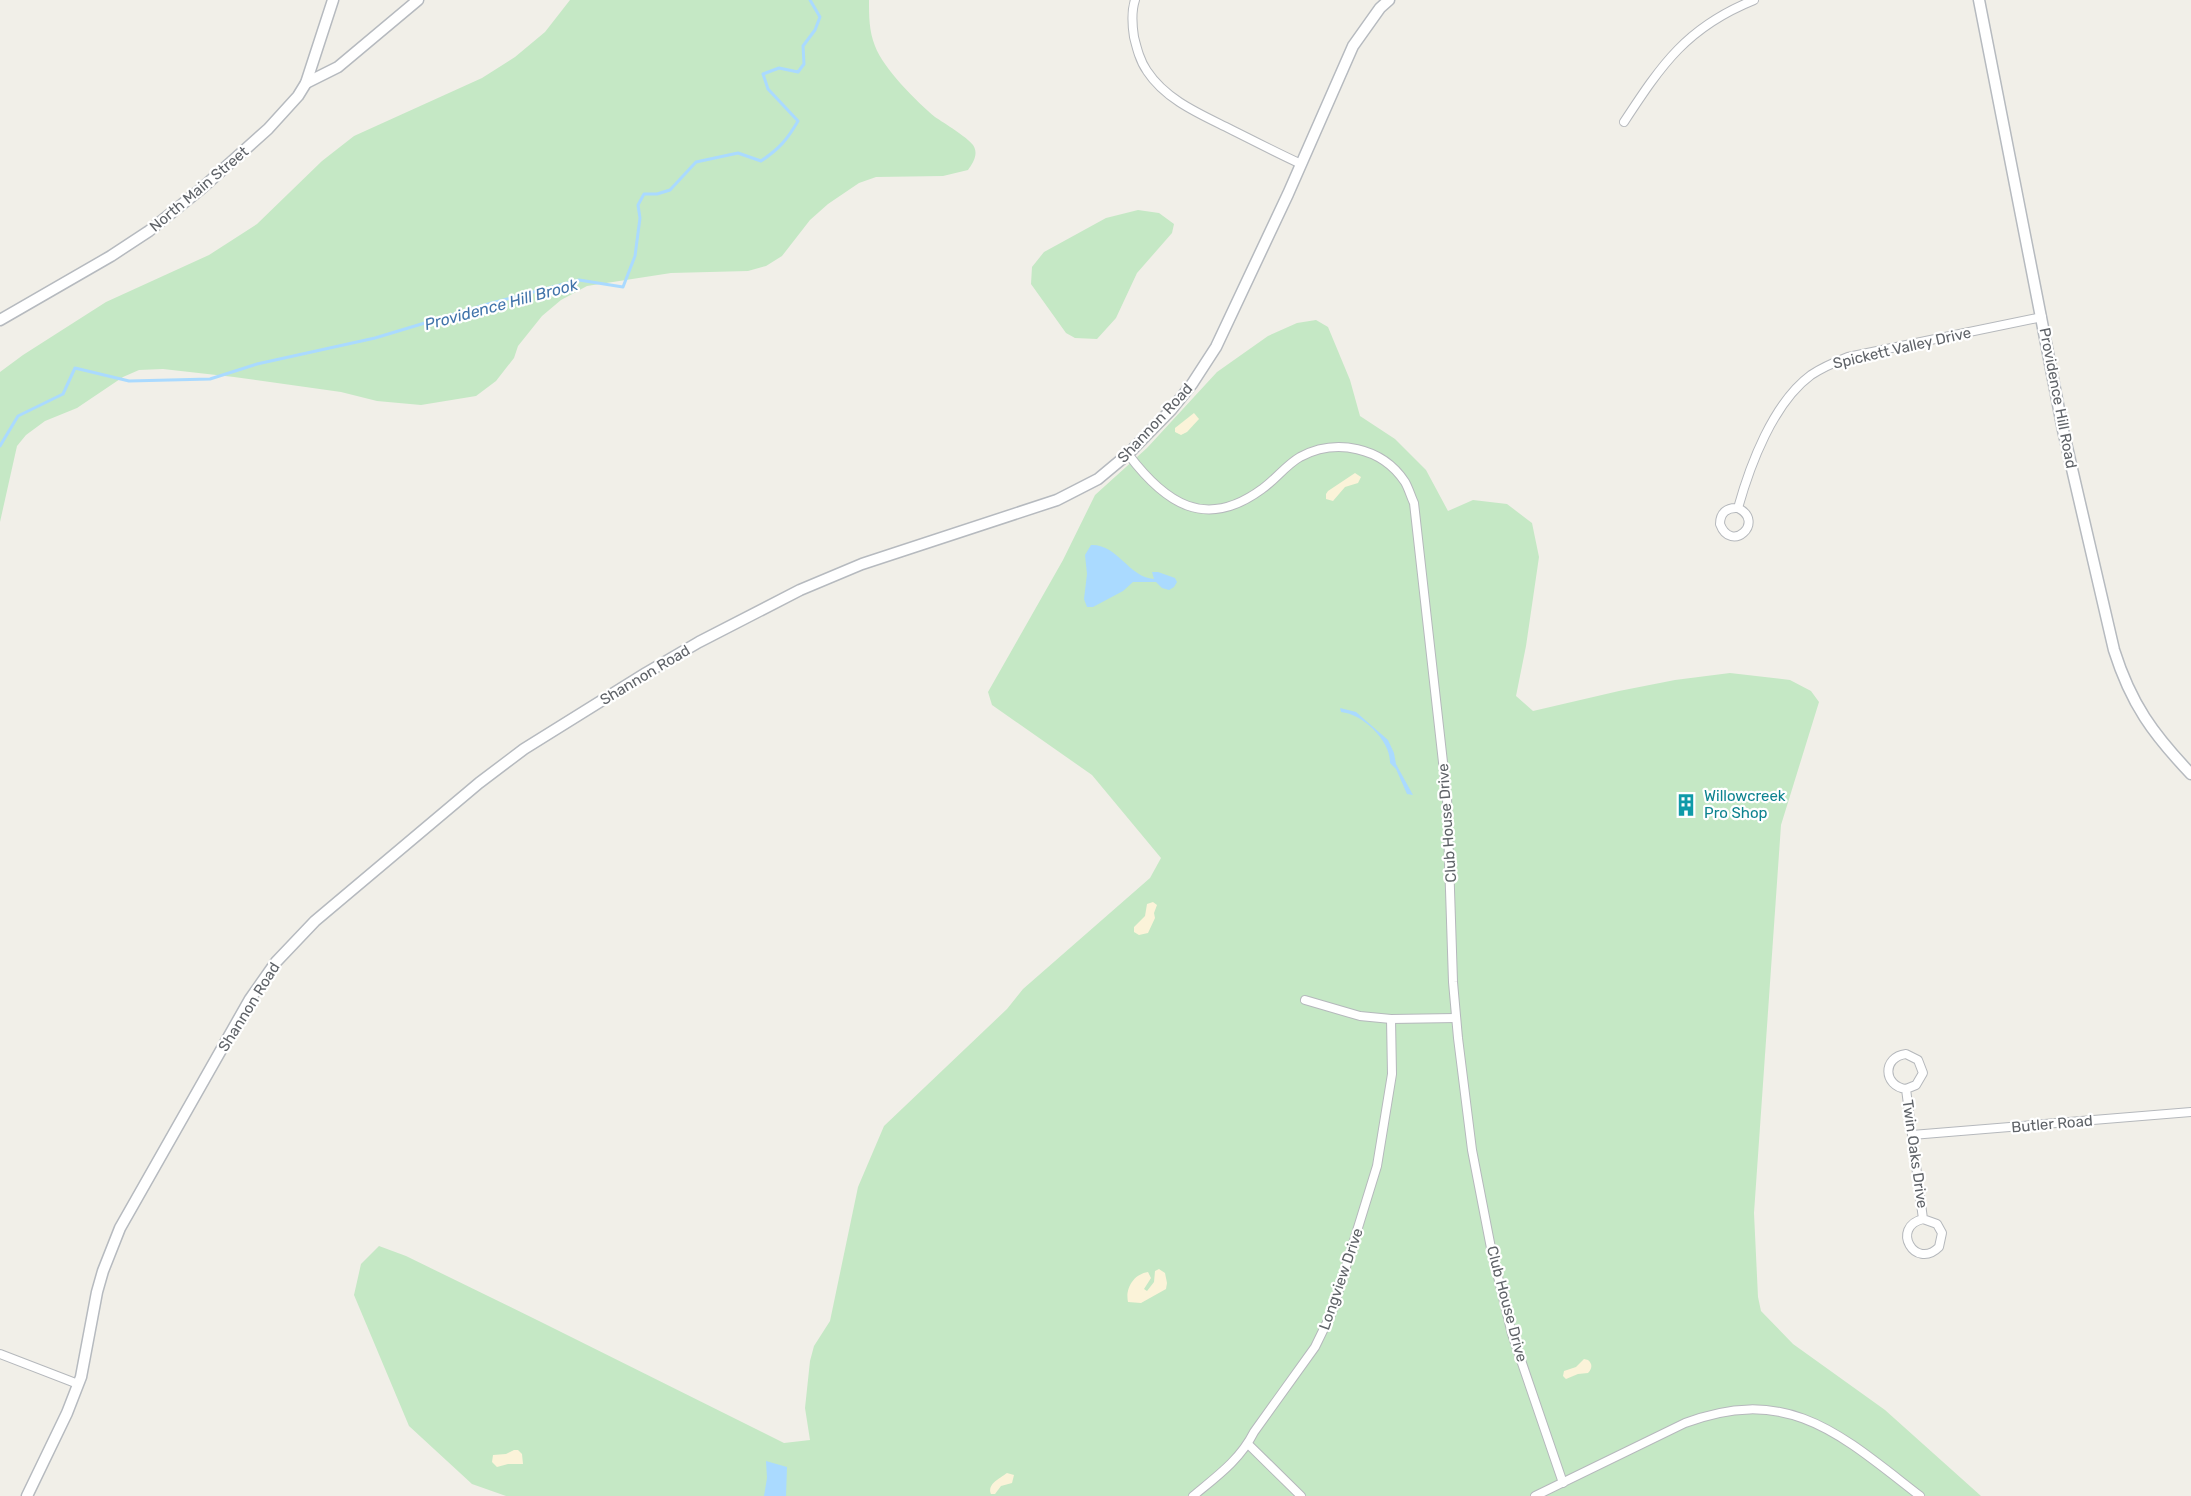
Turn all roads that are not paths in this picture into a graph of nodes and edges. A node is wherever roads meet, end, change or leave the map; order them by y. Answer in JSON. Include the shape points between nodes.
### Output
{"nodes":[{"id":1,"x":333,"y":0,"type":"edge"},
{"id":2,"x":418,"y":0,"type":"edge"},
{"id":3,"x":1135,"y":0,"type":"edge"},
{"id":4,"x":1389,"y":0,"type":"edge"},
{"id":5,"x":1754,"y":0,"type":"edge"},
{"id":6,"x":1979,"y":0,"type":"edge"},
{"id":7,"x":306,"y":83,"type":"junction"},
{"id":8,"x":1624,"y":122,"type":"dead end"},
{"id":9,"x":1301,"y":164,"type":"junction"},
{"id":10,"x":2042,"y":317,"type":"junction"},
{"id":11,"x":0,"y":320,"type":"edge"},
{"id":12,"x":1128,"y":454,"type":"junction"},
{"id":13,"x":1738,"y":508,"type":"dead end"},
{"id":14,"x":2191,"y":774,"type":"edge"},
{"id":15,"x":1305,"y":1000,"type":"dead end"},
{"id":16,"x":1456,"y":1018,"type":"junction"},
{"id":17,"x":1391,"y":1019,"type":"junction"},
{"id":18,"x":1906,"y":1089,"type":"junction"},
{"id":19,"x":2191,"y":1112,"type":"edge"},
{"id":20,"x":1912,"y":1135,"type":"junction"},
{"id":21,"x":1923,"y":1219,"type":"junction"},
{"id":22,"x":0,"y":1354,"type":"edge"},
{"id":23,"x":78,"y":1384,"type":"junction"},
{"id":24,"x":1248,"y":1444,"type":"junction"},
{"id":25,"x":1563,"y":1483,"type":"junction"},
{"id":26,"x":27,"y":1496,"type":"edge"},
{"id":27,"x":1193,"y":1496,"type":"edge"},
{"id":28,"x":1301,"y":1496,"type":"edge"},
{"id":29,"x":1535,"y":1496,"type":"edge"},
{"id":30,"x":1920,"y":1496,"type":"edge"}],
"edges":[{"from":1,"to":7,"type":"street","name":"North Main Street"},
{"from":2,"to":7,"type":"street","via":[[338,67]]},
{"from":3,"to":9,"type":"street","via":[[1132,27],[1138,52],[1157,84],[1194,111]]},
{"from":4,"to":9,"type":"street","name":"Shannon Road","via":[[1353,45]]},
{"from":5,"to":8,"type":"street","via":[[1714,19],[1678,48]]},
{"from":6,"to":10,"type":"street","name":"Providence Hill Road"},
{"from":7,"to":11,"type":"street","name":"North Main Street","via":[[268,129],[149,231]]},
{"from":9,"to":12,"type":"street","name":"Shannon Road","via":[[1205,366],[1171,410]]},
{"from":10,"to":13,"type":"street","name":"Spickett Valley Drive","via":[[1857,355],[1827,365],[1809,377],[1779,411],[1750,468]]},
{"from":10,"to":14,"type":"street","name":"Providence Hill Road","via":[[2063,430],[2121,673],[2154,733]]},
{"from":12,"to":16,"type":"street","name":"Club House Drive","via":[[1157,488],[1177,502],[1199,509],[1222,509],[1244,501],[1299,458],[1319,449],[1341,446],[1382,459],[1405,483],[1418,526],[1445,776]]},
{"from":12,"to":23,"type":"street","name":"Shannon Road","via":[[1098,479],[1057,500],[862,564],[789,596],[646,673],[524,749],[315,921],[262,980],[120,1228],[100,1281]]},
{"from":15,"to":17,"type":"street","via":[[1360,1016]]},
{"from":16,"to":17,"type":"street"},
{"from":16,"to":25,"type":"street","name":"Club House Drive","via":[[1472,1150],[1491,1248],[1512,1334]]},
{"from":17,"to":24,"type":"street","name":"Longview Drive","via":[[1392,1074],[1377,1166],[1332,1312],[1315,1347]]},
{"from":18,"to":18,"type":"street","name":"Twin Oaks Drive","via":[[1895,1086],[1888,1074],[1890,1063],[1902,1054],[1916,1058],[1922,1070],[1918,1083]]},
{"from":18,"to":20,"type":"street","name":"Twin Oaks Drive"},
{"from":19,"to":20,"type":"street","name":"Butler Road"},
{"from":20,"to":21,"type":"street","name":"Twin Oaks Drive"},
{"from":21,"to":21,"type":"street","name":"Twin Oaks Drive","via":[[1911,1226],[1907,1240],[1913,1250],[1927,1254],[1939,1247],[1942,1233],[1937,1224]]},
{"from":22,"to":23,"type":"street"},
{"from":23,"to":26,"type":"street","name":"Shannon Road"},
{"from":24,"to":27,"type":"street","name":"Longview Drive","via":[[1235,1461]]},
{"from":24,"to":28,"type":"street"},
{"from":25,"to":29,"type":"street"},
{"from":25,"to":30,"type":"street","via":[[1685,1423],[1747,1409],[1782,1412],[1814,1422]]}]}
